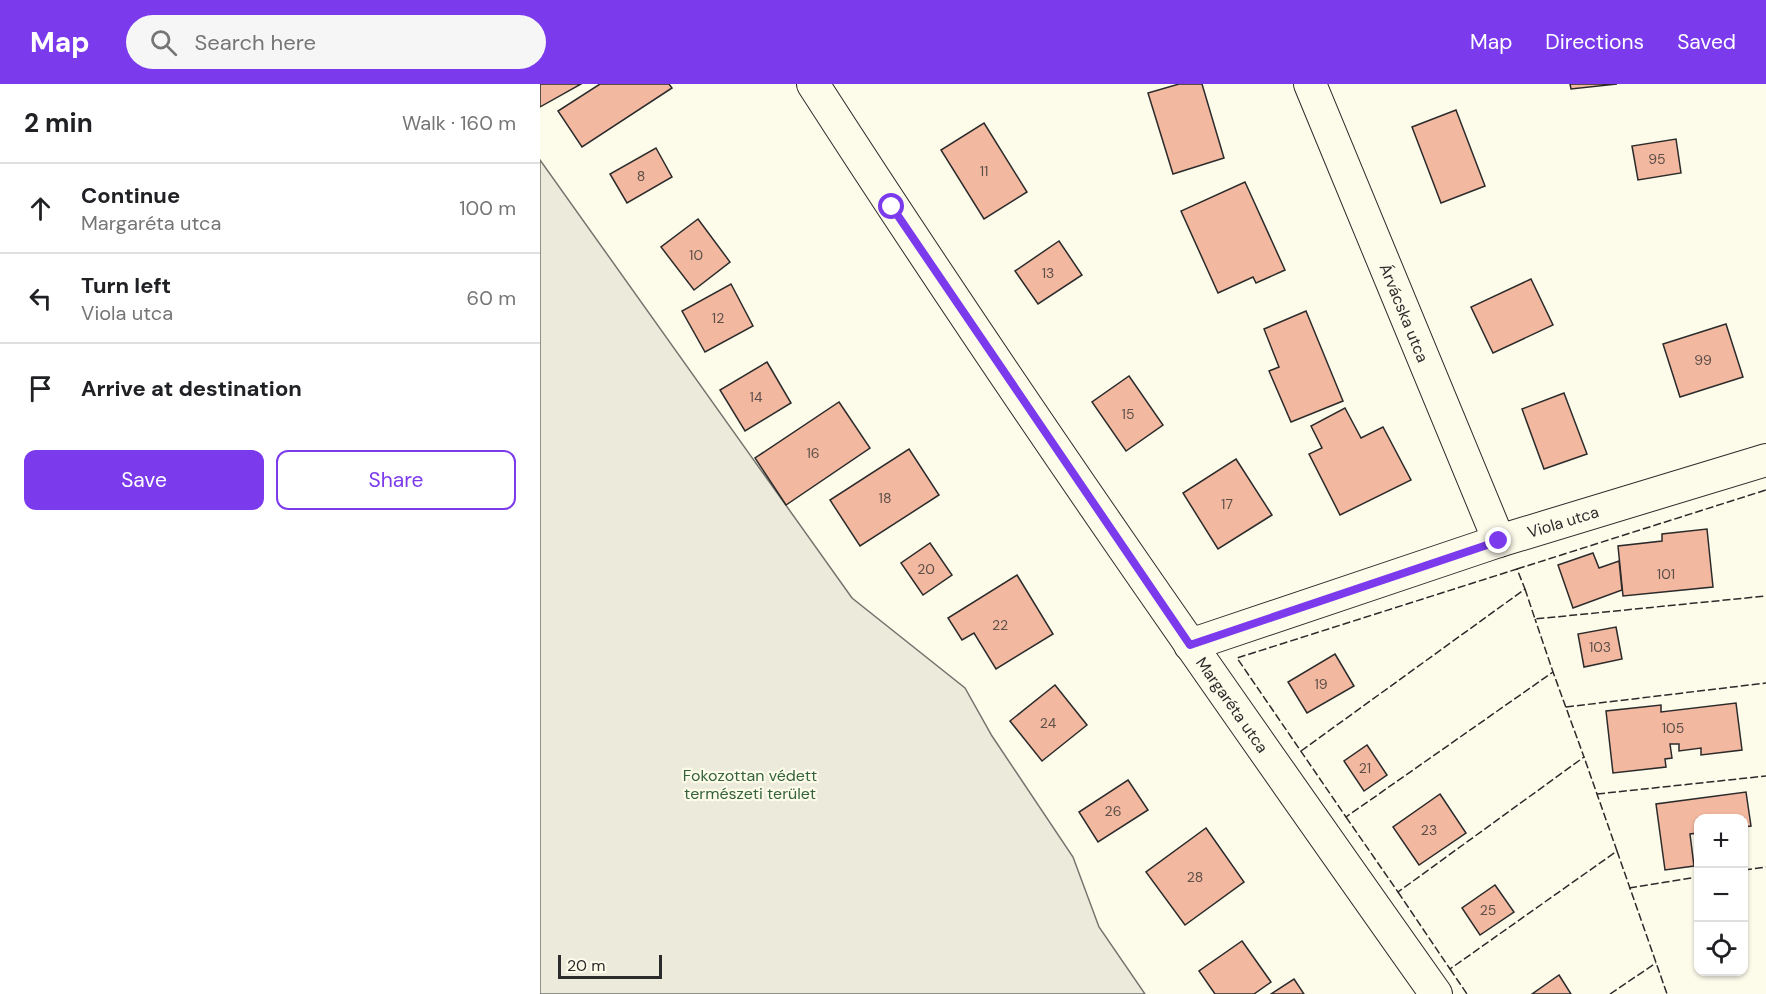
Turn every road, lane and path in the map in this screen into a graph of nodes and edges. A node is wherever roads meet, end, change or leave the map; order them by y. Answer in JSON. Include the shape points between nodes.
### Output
{"nodes":[{"id":1,"x":813,"y":84,"type":"edge"},
{"id":2,"x":1310,"y":84,"type":"edge"},
{"id":3,"x":1766,"y":460,"type":"edge"},
{"id":4,"x":1499,"y":541,"type":"junction"},
{"id":5,"x":1190,"y":645,"type":"junction"},
{"id":6,"x":1436,"y":994,"type":"edge"}],
"edges":[{"from":1,"to":5,"type":"street","name":"Margaréta utca","via":[[892,207]]},
{"from":2,"to":4,"type":"street","name":"Árvácska utca"},
{"from":3,"to":4,"type":"street","name":"Viola utca"},
{"from":4,"to":5,"type":"street","name":"Viola utca"},
{"from":5,"to":6,"type":"street","name":"Margaréta utca"}]}
